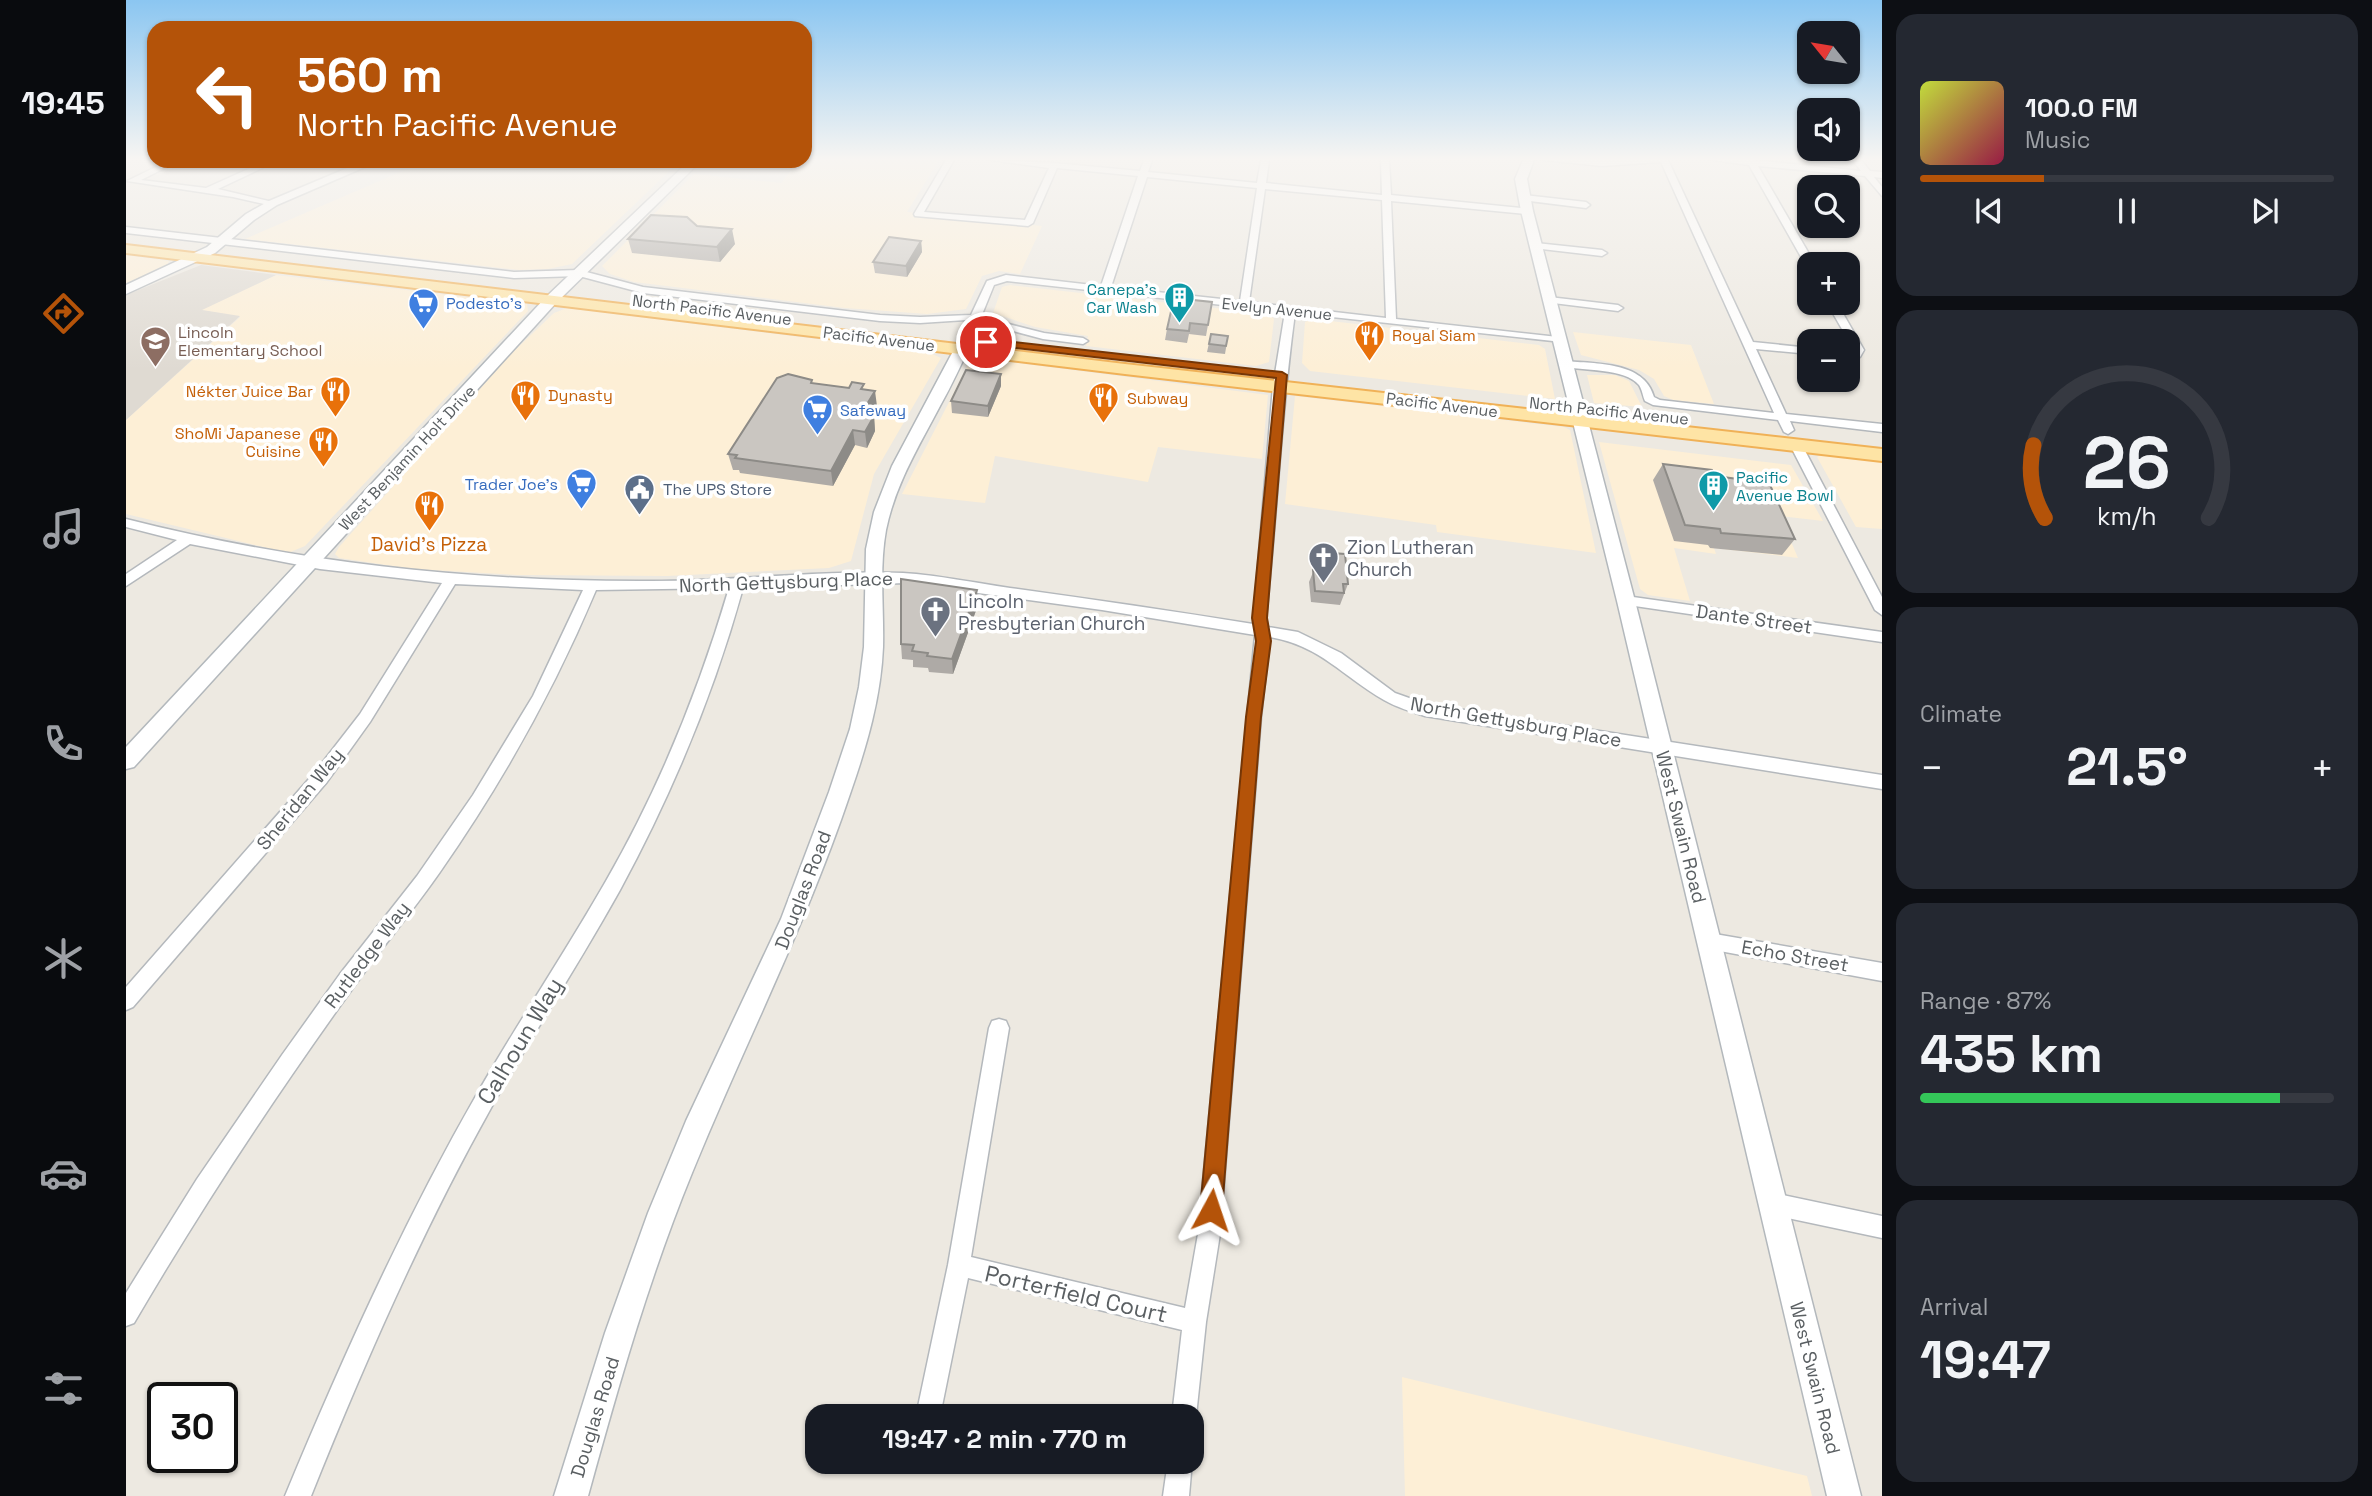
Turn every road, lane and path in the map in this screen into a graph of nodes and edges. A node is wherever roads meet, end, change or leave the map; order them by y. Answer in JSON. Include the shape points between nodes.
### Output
{"nodes":[{"id":1,"x":126,"y":230,"type":"edge"},
{"id":2,"x":235,"y":230,"type":"edge"},
{"id":3,"x":624,"y":230,"type":"edge"},
{"id":4,"x":1125,"y":230,"type":"edge"},
{"id":5,"x":1255,"y":230,"type":"edge"},
{"id":6,"x":1387,"y":230,"type":"edge"},
{"id":7,"x":1532,"y":230,"type":"edge"},
{"id":8,"x":1696,"y":230,"type":"edge"},
{"id":9,"x":1790,"y":230,"type":"edge"},
{"id":10,"x":126,"y":239,"type":"edge"},
{"id":11,"x":217,"y":246,"type":"junction"},
{"id":12,"x":1535,"y":246,"type":"junction"},
{"id":13,"x":126,"y":249,"type":"edge"},
{"id":14,"x":1803,"y":252,"type":"edge"},
{"id":15,"x":1602,"y":253,"type":"dead end"},
{"id":16,"x":197,"y":258,"type":"junction"},
{"id":17,"x":579,"y":273,"type":"junction"},
{"id":18,"x":995,"y":280,"type":"joint"},
{"id":19,"x":126,"y":290,"type":"edge"},
{"id":20,"x":1105,"y":290,"type":"junction"},
{"id":21,"x":555,"y":296,"type":"junction"},
{"id":22,"x":1549,"y":300,"type":"junction"},
{"id":23,"x":1244,"y":305,"type":"junction"},
{"id":24,"x":1618,"y":308,"type":"dead end"},
{"id":25,"x":1290,"y":310,"type":"junction"},
{"id":26,"x":1391,"y":322,"type":"junction"},
{"id":27,"x":967,"y":336,"type":"junction"},
{"id":28,"x":1558,"y":340,"type":"junction"},
{"id":29,"x":1083,"y":341,"type":"dead end"},
{"id":30,"x":1748,"y":345,"type":"junction"},
{"id":31,"x":1797,"y":350,"type":"edge"},
{"id":32,"x":1565,"y":364,"type":"junction"},
{"id":33,"x":1281,"y":381,"type":"junction"},
{"id":34,"x":1579,"y":414,"type":"junction"},
{"id":35,"x":1882,"y":428,"type":"edge"},
{"id":36,"x":1788,"y":431,"type":"junction"},
{"id":37,"x":1882,"y":441,"type":"edge"},
{"id":38,"x":1882,"y":448,"type":"edge"},
{"id":39,"x":1882,"y":454,"type":"edge"},
{"id":40,"x":126,"y":523,"type":"edge"},
{"id":41,"x":188,"y":539,"type":"junction"},
{"id":42,"x":310,"y":562,"type":"junction"},
{"id":43,"x":875,"y":577,"type":"junction"},
{"id":44,"x":451,"y":579,"type":"junction"},
{"id":45,"x":126,"y":581,"type":"edge"},
{"id":46,"x":737,"y":584,"type":"junction"},
{"id":47,"x":592,"y":587,"type":"junction"},
{"id":48,"x":1626,"y":601,"type":"junction"},
{"id":49,"x":1882,"y":610,"type":"edge"},
{"id":50,"x":1261,"y":630,"type":"junction"},
{"id":51,"x":1882,"y":637,"type":"edge"},
{"id":52,"x":1662,"y":748,"type":"junction"},
{"id":53,"x":126,"y":761,"type":"edge"},
{"id":54,"x":1882,"y":782,"type":"edge"},
{"id":55,"x":1709,"y":941,"type":"junction"},
{"id":56,"x":1882,"y":972,"type":"edge"},
{"id":57,"x":126,"y":1001,"type":"edge"},
{"id":58,"x":999,"y":1028,"type":"dead end"},
{"id":59,"x":1773,"y":1204,"type":"junction"},
{"id":60,"x":1882,"y":1227,"type":"edge"},
{"id":61,"x":959,"y":1265,"type":"junction"},
{"id":62,"x":126,"y":1315,"type":"edge"},
{"id":63,"x":1194,"y":1322,"type":"junction"},
{"id":64,"x":930,"y":1404,"type":"edge"},
{"id":65,"x":1185,"y":1404,"type":"edge"},
{"id":66,"x":1179,"y":1474,"type":"edge"},
{"id":67,"x":298,"y":1496,"type":"edge"},
{"id":68,"x":571,"y":1496,"type":"edge"},
{"id":69,"x":1176,"y":1496,"type":"edge"},
{"id":70,"x":1844,"y":1496,"type":"edge"}],
"edges":[{"from":1,"to":11,"type":"street"},
{"from":2,"to":11,"type":"street"},
{"from":3,"to":17,"type":"street","name":"West Benjamin Holt Drive"},
{"from":4,"to":20,"type":"street"},
{"from":5,"to":23,"type":"street"},
{"from":6,"to":26,"type":"street"},
{"from":7,"to":12,"type":"street","name":"West Swain Road"},
{"from":8,"to":30,"type":"street"},
{"from":9,"to":14,"type":"street"},
{"from":10,"to":11,"type":"main road"},
{"from":11,"to":16,"type":"street"},
{"from":11,"to":17,"type":"street","via":[[514,275]]},
{"from":11,"to":21,"type":"main road"},
{"from":12,"to":15,"type":"street"},
{"from":12,"to":22,"type":"street","name":"West Swain Road"},
{"from":13,"to":16,"type":"main road","name":"Pacific Avenue"},
{"from":16,"to":19,"type":"street"},
{"from":16,"to":21,"type":"main road","name":"Pacific Avenue"},
{"from":17,"to":21,"type":"street","name":"West Benjamin Holt Drive"},
{"from":17,"to":27,"type":"street","via":[[643,290],[905,320]]},
{"from":18,"to":20,"type":"street","name":"Evelyn Avenue"},
{"from":18,"to":27,"type":"street","name":"Douglas Road"},
{"from":20,"to":23,"type":"street","name":"Evelyn Avenue"},
{"from":21,"to":27,"type":"main road","name":"Pacific Avenue"},
{"from":21,"to":42,"type":"street","name":"West Benjamin Holt Drive"},
{"from":22,"to":24,"type":"street"},
{"from":22,"to":28,"type":"street","name":"West Swain Road"},
{"from":23,"to":25,"type":"street","name":"Evelyn Avenue"},
{"from":25,"to":26,"type":"street","name":"Evelyn Avenue"},
{"from":25,"to":33,"type":"street"},
{"from":26,"to":28,"type":"street","name":"Evelyn Avenue"},
{"from":27,"to":29,"type":"street"},
{"from":27,"to":33,"type":"main road","name":"North Pacific Avenue"},
{"from":27,"to":43,"type":"street","name":"Douglas Road","via":[[893,481],[877,532]]},
{"from":28,"to":32,"type":"street","name":"West Swain Road"},
{"from":30,"to":31,"type":"street"},
{"from":30,"to":36,"type":"street"},
{"from":32,"to":34,"type":"street","name":"West Swain Road"},
{"from":32,"to":36,"type":"street","via":[[1627,374],[1645,385],[1649,399],[1657,403]]},
{"from":33,"to":34,"type":"main road","name":"North Pacific Avenue"},
{"from":33,"to":50,"type":"street"},
{"from":34,"to":36,"type":"main road","name":"North Pacific Avenue"},
{"from":34,"to":36,"type":"main road","via":[[1718,436],[1777,437]]},
{"from":34,"to":48,"type":"street","name":"West Swain Road"},
{"from":35,"to":36,"type":"street"},
{"from":36,"to":37,"type":"main road","name":"North Pacific Avenue"},
{"from":36,"to":38,"type":"main road","via":[[1805,439]]},
{"from":36,"to":39,"type":"main road"},
{"from":36,"to":49,"type":"street"},
{"from":40,"to":41,"type":"street","name":"North Gettysburg Place"},
{"from":41,"to":42,"type":"street","name":"North Gettysburg Place"},
{"from":41,"to":45,"type":"street"},
{"from":42,"to":44,"type":"street","name":"North Gettysburg Place"},
{"from":42,"to":53,"type":"street","name":"West Benjamin Holt Drive"},
{"from":43,"to":46,"type":"street","name":"North Gettysburg Place"},
{"from":43,"to":50,"type":"street","name":"North Gettysburg Place","via":[[1083,602]]},
{"from":43,"to":68,"type":"street","name":"Douglas Road","via":[[872,670],[818,857],[651,1243]]},
{"from":44,"to":47,"type":"street","name":"North Gettysburg Place"},
{"from":44,"to":57,"type":"street","name":"Sheridan Way","via":[[365,718],[321,777]]},
{"from":46,"to":47,"type":"street","name":"North Gettysburg Place"},
{"from":46,"to":67,"type":"street","name":"Calhoun Way","via":[[714,665],[654,808],[484,1100],[422,1217],[359,1350]]},
{"from":47,"to":62,"type":"street","name":"Rutledge Way","via":[[551,676],[494,779],[433,870],[284,1068]]},
{"from":48,"to":51,"type":"street","name":"Dante Street"},
{"from":48,"to":52,"type":"street","name":"West Swain Road"},
{"from":50,"to":52,"type":"street","name":"North Gettysburg Place","via":[[1313,644],[1390,696],[1425,710]]},
{"from":50,"to":63,"type":"street","via":[[1209,1234]]},
{"from":52,"to":54,"type":"street","name":"North Gettysburg Place"},
{"from":52,"to":55,"type":"street","name":"West Swain Road"},
{"from":55,"to":56,"type":"street","name":"Echo Street"},
{"from":55,"to":59,"type":"street","name":"West Swain Road"},
{"from":58,"to":61,"type":"street","name":"Porterfield Court"},
{"from":59,"to":60,"type":"street"},
{"from":59,"to":70,"type":"street","name":"West Swain Road"},
{"from":61,"to":63,"type":"street","name":"Porterfield Court"},
{"from":61,"to":64,"type":"street","name":"Porterfield Court"},
{"from":63,"to":65,"type":"street"},
{"from":66,"to":69,"type":"street"}]}
